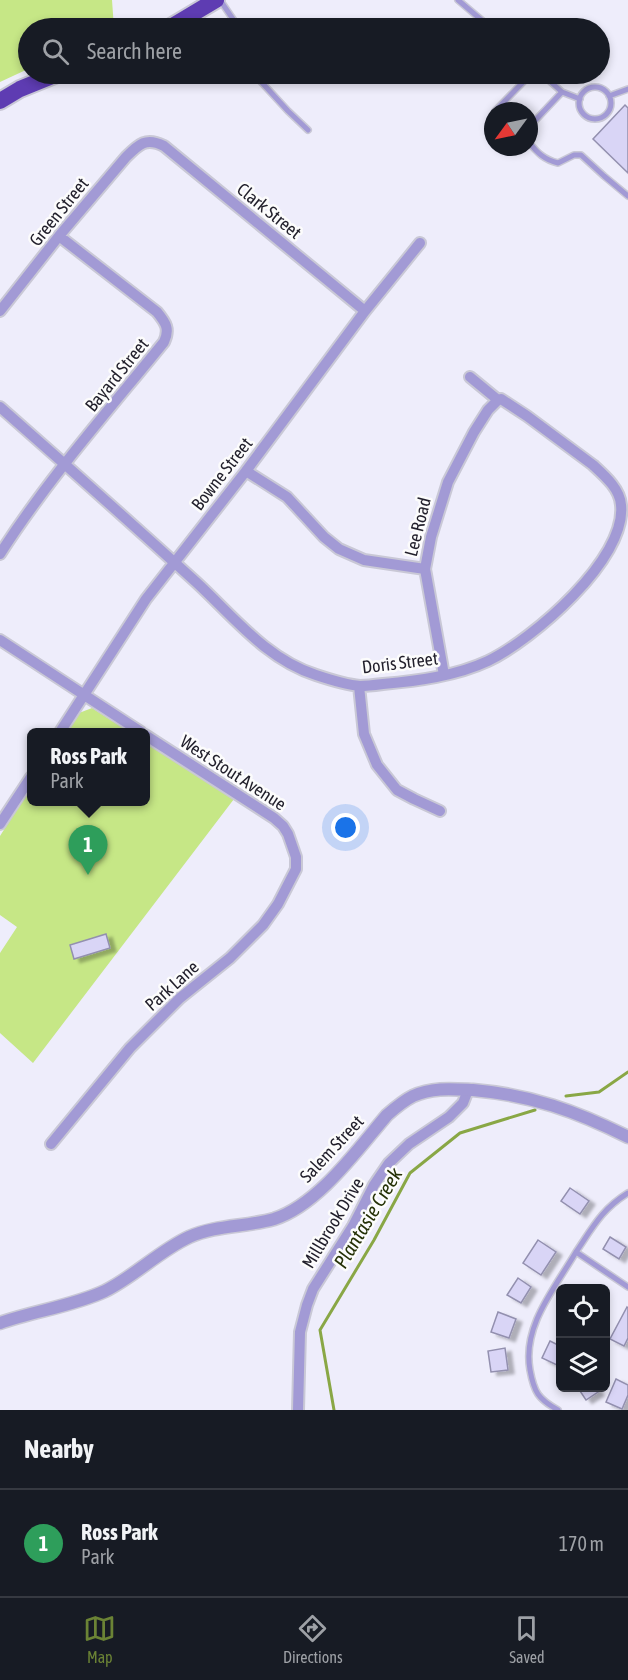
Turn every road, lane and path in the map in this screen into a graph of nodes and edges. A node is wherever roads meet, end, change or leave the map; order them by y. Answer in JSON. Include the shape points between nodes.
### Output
{"nodes":[{"id":1,"x":458,"y":0,"type":"edge"},
{"id":2,"x":213,"y":1,"type":"edge"},
{"id":3,"x":185,"y":18,"type":"edge"},
{"id":4,"x":229,"y":18,"type":"edge"},
{"id":5,"x":479,"y":18,"type":"edge"},
{"id":6,"x":32,"y":84,"type":"edge"},
{"id":7,"x":263,"y":84,"type":"edge"},
{"id":8,"x":521,"y":84,"type":"edge"},
{"id":9,"x":553,"y":84,"type":"edge"},
{"id":10,"x":628,"y":89,"type":"edge"},
{"id":11,"x":562,"y":92,"type":"junction"},
{"id":12,"x":609,"y":96,"type":"junction"},
{"id":13,"x":580,"y":99,"type":"junction"},
{"id":14,"x":0,"y":101,"type":"edge"},
{"id":15,"x":504,"y":102,"type":"edge"},
{"id":16,"x":538,"y":117,"type":"edge"},
{"id":17,"x":308,"y":130,"type":"dead end"},
{"id":18,"x":149,"y":141,"type":"joint"},
{"id":19,"x":538,"y":152,"type":"edge"},
{"id":20,"x":628,"y":196,"type":"edge"},
{"id":21,"x":60,"y":236,"type":"junction"},
{"id":22,"x":420,"y":243,"type":"dead end"},
{"id":23,"x":0,"y":311,"type":"edge"},
{"id":24,"x":365,"y":311,"type":"junction"},
{"id":25,"x":470,"y":377,"type":"dead end"},
{"id":26,"x":498,"y":400,"type":"junction"},
{"id":27,"x":0,"y":407,"type":"edge"},
{"id":28,"x":66,"y":464,"type":"junction"},
{"id":29,"x":246,"y":471,"type":"junction"},
{"id":30,"x":0,"y":554,"type":"edge"},
{"id":31,"x":174,"y":563,"type":"junction"},
{"id":32,"x":425,"y":569,"type":"junction"},
{"id":33,"x":0,"y":640,"type":"edge"},
{"id":34,"x":444,"y":675,"type":"junction"},
{"id":35,"x":359,"y":686,"type":"junction"},
{"id":36,"x":84,"y":695,"type":"junction"},
{"id":37,"x":63,"y":728,"type":"edge"},
{"id":38,"x":135,"y":728,"type":"edge"},
{"id":39,"x":150,"y":738,"type":"edge"},
{"id":40,"x":27,"y":783,"type":"edge"},
{"id":41,"x":440,"y":811,"type":"dead end"},
{"id":42,"x":0,"y":824,"type":"edge"},
{"id":43,"x":293,"y":847,"type":"joint"},
{"id":44,"x":468,"y":1090,"type":"junction"},
{"id":45,"x":628,"y":1137,"type":"edge"},
{"id":46,"x":51,"y":1144,"type":"dead end"},
{"id":47,"x":628,"y":1193,"type":"edge"},
{"id":48,"x":576,"y":1252,"type":"junction"},
{"id":49,"x":628,"y":1287,"type":"edge"},
{"id":50,"x":0,"y":1323,"type":"edge"},
{"id":51,"x":298,"y":1410,"type":"edge"},
{"id":52,"x":558,"y":1410,"type":"edge"}],
"edges":[{"from":1,"to":5,"type":"lane"},
{"from":2,"to":3,"type":"highway"},
{"from":2,"to":4,"type":"lane"},
{"from":6,"to":14,"type":"highway"},
{"from":7,"to":17,"type":"lane"},
{"from":8,"to":15,"type":"lane"},
{"from":9,"to":11,"type":"lane"},
{"from":10,"to":12,"type":"lane"},
{"from":11,"to":13,"type":"lane"},
{"from":11,"to":16,"type":"lane"},
{"from":12,"to":13,"type":"lane","via":[[593,87]]},
{"from":12,"to":13,"type":"lane","via":[[610,108],[596,119],[581,111]]},
{"from":18,"to":21,"type":"street","name":"Green Street","via":[[126,157]]},
{"from":18,"to":24,"type":"street","name":"Clark Street","via":[[164,146]]},
{"from":19,"to":20,"type":"lane","via":[[558,163],[581,156]]},
{"from":21,"to":23,"type":"street","name":"Green Street"},
{"from":21,"to":28,"type":"street","name":"Bayard Street","via":[[157,312],[168,328],[164,342]]},
{"from":22,"to":24,"type":"street","name":"Bowne Street"},
{"from":24,"to":29,"type":"street","name":"Bowne Street"},
{"from":25,"to":26,"type":"street","name":"Doris Street"},
{"from":26,"to":32,"type":"street","name":"Lee Road","via":[[474,432],[448,482]]},
{"from":26,"to":34,"type":"street","name":"Doris Street","via":[[527,416],[598,470],[616,491],[621,514],[607,554],[561,607],[512,648],[486,662]]},
{"from":27,"to":28,"type":"street","name":"Doris Street"},
{"from":28,"to":30,"type":"street","name":"Bayard Street"},
{"from":28,"to":31,"type":"street","name":"Doris Street"},
{"from":29,"to":31,"type":"street","name":"Bowne Street"},
{"from":29,"to":32,"type":"street","via":[[287,497],[339,549],[364,560]]},
{"from":31,"to":35,"type":"street","name":"Doris Street","via":[[280,659],[315,675]]},
{"from":31,"to":36,"type":"street","name":"Bowne Street"},
{"from":32,"to":34,"type":"street","name":"Lee Road"},
{"from":33,"to":36,"type":"street"},
{"from":34,"to":35,"type":"street","name":"Doris Street"},
{"from":35,"to":41,"type":"street","via":[[364,734],[377,765],[397,790]]},
{"from":36,"to":37,"type":"street","name":"Bowne Street"},
{"from":36,"to":38,"type":"street"},
{"from":39,"to":43,"type":"street","name":"West Stout Avenue","via":[[274,818],[283,826]]},
{"from":40,"to":42,"type":"street"},
{"from":43,"to":46,"type":"street","name":"Park Lane","via":[[296,869],[263,925],[130,1048]]},
{"from":44,"to":45,"type":"street","name":"Salem Street","via":[[556,1106]]},
{"from":44,"to":50,"type":"street","name":"Salem Street","via":[[437,1089],[413,1096],[398,1106],[325,1185],[285,1215],[209,1230],[175,1245],[106,1290]]},
{"from":44,"to":51,"type":"street","name":"Millbrook Drive","via":[[463,1103],[449,1117],[389,1163],[313,1289],[300,1332]]},
{"from":47,"to":48,"type":"lane","via":[[609,1206]]},
{"from":48,"to":49,"type":"lane"},
{"from":48,"to":52,"type":"lane","via":[[539,1314],[529,1349],[536,1393],[544,1403]]}]}
